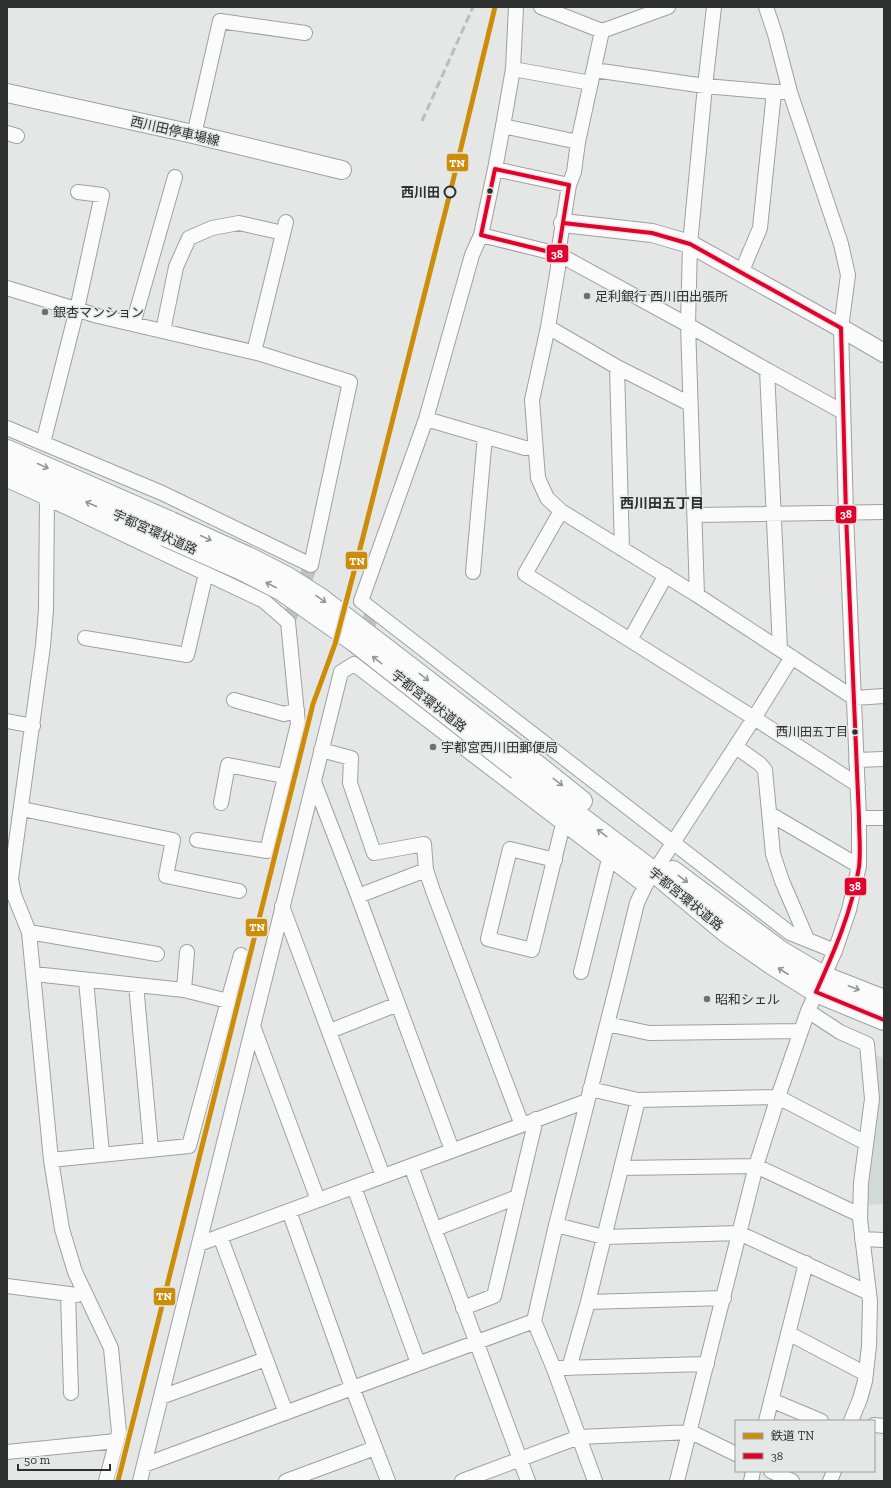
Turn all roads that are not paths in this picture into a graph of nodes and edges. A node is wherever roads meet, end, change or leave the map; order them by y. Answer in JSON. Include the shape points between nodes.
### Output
{"nodes":[{"id":1,"x":516,"y":7,"type":"edge"},
{"id":2,"x":541,"y":7,"type":"edge"},
{"id":3,"x":668,"y":7,"type":"edge"},
{"id":4,"x":714,"y":7,"type":"edge"},
{"id":5,"x":766,"y":7,"type":"edge"},
{"id":6,"x":602,"y":31,"type":"junction"},
{"id":7,"x":305,"y":33,"type":"dead end"},
{"id":8,"x":513,"y":69,"type":"junction"},
{"id":9,"x":593,"y":77,"type":"junction"},
{"id":10,"x":705,"y":86,"type":"junction"},
{"id":11,"x":774,"y":92,"type":"junction"},
{"id":12,"x":790,"y":92,"type":"junction"},
{"id":13,"x":7,"y":93,"type":"edge"},
{"id":14,"x":503,"y":126,"type":"junction"},
{"id":15,"x":194,"y":135,"type":"junction"},
{"id":16,"x":578,"y":142,"type":"junction"},
{"id":17,"x":495,"y":169,"type":"junction"},
{"id":18,"x":342,"y":170,"type":"dead end"},
{"id":19,"x":175,"y":177,"type":"dead end"},
{"id":20,"x":569,"y":185,"type":"junction"},
{"id":21,"x":78,"y":192,"type":"dead end"},
{"id":22,"x":563,"y":223,"type":"junction"},
{"id":23,"x":481,"y":235,"type":"junction"},
{"id":24,"x":690,"y":244,"type":"junction"},
{"id":25,"x":558,"y":254,"type":"junction"},
{"id":26,"x":741,"y":273,"type":"junction"},
{"id":27,"x":7,"y":288,"type":"edge"},
{"id":28,"x":77,"y":309,"type":"junction"},
{"id":29,"x":134,"y":324,"type":"junction"},
{"id":30,"x":688,"y":324,"type":"junction"},
{"id":31,"x":548,"y":327,"type":"junction"},
{"id":32,"x":841,"y":328,"type":"junction"},
{"id":33,"x":163,"y":331,"type":"junction"},
{"id":34,"x":254,"y":352,"type":"junction"},
{"id":35,"x":884,"y":353,"type":"edge"},
{"id":36,"x":618,"y":366,"type":"junction"},
{"id":37,"x":767,"y":370,"type":"junction"},
{"id":38,"x":690,"y":404,"type":"junction"},
{"id":39,"x":843,"y":412,"type":"junction"},
{"id":40,"x":426,"y":419,"type":"junction"},
{"id":41,"x":7,"y":428,"type":"edge"},
{"id":42,"x":485,"y":436,"type":"junction"},
{"id":43,"x":43,"y":443,"type":"junction"},
{"id":44,"x":535,"y":447,"type":"junction"},
{"id":45,"x":7,"y":450,"type":"edge"},
{"id":46,"x":7,"y":466,"type":"edge"},
{"id":47,"x":7,"y":480,"type":"edge"},
{"id":48,"x":47,"y":498,"type":"junction"},
{"id":49,"x":561,"y":511,"type":"junction"},
{"id":50,"x":884,"y":512,"type":"edge"},
{"id":51,"x":774,"y":514,"type":"junction"},
{"id":52,"x":846,"y":514,"type":"junction"},
{"id":53,"x":695,"y":515,"type":"junction"},
{"id":54,"x":168,"y":529,"type":"junction"},
{"id":55,"x":622,"y":549,"type":"junction"},
{"id":56,"x":473,"y":572,"type":"dead end"},
{"id":57,"x":206,"y":573,"type":"junction"},
{"id":58,"x":666,"y":576,"type":"junction"},
{"id":59,"x":697,"y":595,"type":"junction"},
{"id":60,"x":85,"y":638,"type":"dead end"},
{"id":61,"x":630,"y":640,"type":"junction"},
{"id":62,"x":786,"y":653,"type":"junction"},
{"id":63,"x":884,"y":696,"type":"edge"},
{"id":64,"x":854,"y":698,"type":"junction"},
{"id":65,"x":234,"y":700,"type":"dead end"},
{"id":66,"x":297,"y":710,"type":"junction"},
{"id":67,"x":754,"y":718,"type":"junction"},
{"id":68,"x":7,"y":721,"type":"edge"},
{"id":69,"x":33,"y":726,"type":"junction"},
{"id":70,"x":736,"y":747,"type":"junction"},
{"id":71,"x":321,"y":750,"type":"junction"},
{"id":72,"x":884,"y":759,"type":"edge"},
{"id":73,"x":856,"y":760,"type":"junction"},
{"id":74,"x":284,"y":776,"type":"junction"},
{"id":75,"x":314,"y":782,"type":"junction"},
{"id":76,"x":858,"y":785,"type":"junction"},
{"id":77,"x":221,"y":802,"type":"dead end"},
{"id":78,"x":22,"y":809,"type":"junction"},
{"id":79,"x":770,"y":814,"type":"junction"},
{"id":80,"x":859,"y":818,"type":"junction"},
{"id":81,"x":884,"y":818,"type":"edge"},
{"id":82,"x":563,"y":824,"type":"junction"},
{"id":83,"x":13,"y":828,"type":"edge"},
{"id":84,"x":197,"y":840,"type":"dead end"},
{"id":85,"x":674,"y":843,"type":"junction"},
{"id":86,"x":609,"y":859,"type":"junction"},
{"id":87,"x":555,"y":860,"type":"junction"},
{"id":88,"x":859,"y":866,"type":"junction"},
{"id":89,"x":426,"y":870,"type":"junction"},
{"id":90,"x":654,"y":874,"type":"junction"},
{"id":91,"x":238,"y":891,"type":"dead end"},
{"id":92,"x":358,"y":896,"type":"junction"},
{"id":93,"x":282,"y":906,"type":"junction"},
{"id":94,"x":29,"y":932,"type":"junction"},
{"id":95,"x":807,"y":939,"type":"junction"},
{"id":96,"x":835,"y":951,"type":"junction"},
{"id":97,"x":188,"y":952,"type":"dead end"},
{"id":98,"x":157,"y":954,"type":"dead end"},
{"id":99,"x":241,"y":955,"type":"dead end"},
{"id":100,"x":581,"y":972,"type":"dead end"},
{"id":101,"x":34,"y":974,"type":"junction"},
{"id":102,"x":86,"y":980,"type":"junction"},
{"id":103,"x":820,"y":984,"type":"junction"},
{"id":104,"x":136,"y":985,"type":"junction"},
{"id":105,"x":184,"y":990,"type":"junction"},
{"id":106,"x":884,"y":1000,"type":"edge"},
{"id":107,"x":228,"y":1001,"type":"junction"},
{"id":108,"x":398,"y":1004,"type":"junction"},
{"id":109,"x":808,"y":1011,"type":"junction"},
{"id":110,"x":884,"y":1020,"type":"edge"},
{"id":111,"x":607,"y":1024,"type":"junction"},
{"id":112,"x":253,"y":1026,"type":"junction"},
{"id":113,"x":330,"y":1031,"type":"junction"},
{"id":114,"x":801,"y":1031,"type":"junction"},
{"id":115,"x":588,"y":1095,"type":"junction"},
{"id":116,"x":778,"y":1097,"type":"junction"},
{"id":117,"x":638,"y":1100,"type":"junction"},
{"id":118,"x":536,"y":1119,"type":"junction"},
{"id":119,"x":522,"y":1125,"type":"junction"},
{"id":120,"x":866,"y":1143,"type":"junction"},
{"id":121,"x":151,"y":1149,"type":"junction"},
{"id":122,"x":452,"y":1150,"type":"junction"},
{"id":123,"x":102,"y":1154,"type":"junction"},
{"id":124,"x":51,"y":1160,"type":"junction"},
{"id":125,"x":411,"y":1166,"type":"junction"},
{"id":126,"x":756,"y":1166,"type":"junction"},
{"id":127,"x":621,"y":1168,"type":"junction"},
{"id":128,"x":383,"y":1176,"type":"junction"},
{"id":129,"x":354,"y":1187,"type":"junction"},
{"id":130,"x":517,"y":1197,"type":"junction"},
{"id":131,"x":318,"y":1200,"type":"junction"},
{"id":132,"x":289,"y":1211,"type":"junction"},
{"id":133,"x":860,"y":1215,"type":"junction"},
{"id":134,"x":556,"y":1225,"type":"junction"},
{"id":135,"x":435,"y":1229,"type":"junction"},
{"id":136,"x":739,"y":1233,"type":"junction"},
{"id":137,"x":220,"y":1236,"type":"junction"},
{"id":138,"x":604,"y":1237,"type":"junction"},
{"id":139,"x":862,"y":1239,"type":"junction"},
{"id":140,"x":884,"y":1240,"type":"edge"},
{"id":141,"x":199,"y":1244,"type":"junction"},
{"id":142,"x":806,"y":1264,"type":"junction"},
{"id":143,"x":7,"y":1286,"type":"edge"},
{"id":144,"x":869,"y":1293,"type":"junction"},
{"id":145,"x":68,"y":1294,"type":"junction"},
{"id":146,"x":87,"y":1297,"type":"junction"},
{"id":147,"x":724,"y":1298,"type":"junction"},
{"id":148,"x":588,"y":1302,"type":"junction"},
{"id":149,"x":464,"y":1308,"type":"junction"},
{"id":150,"x":534,"y":1321,"type":"junction"},
{"id":151,"x":788,"y":1333,"type":"junction"},
{"id":152,"x":476,"y":1341,"type":"junction"},
{"id":153,"x":266,"y":1359,"type":"junction"},
{"id":154,"x":418,"y":1363,"type":"junction"},
{"id":155,"x":707,"y":1364,"type":"junction"},
{"id":156,"x":554,"y":1368,"type":"junction"},
{"id":157,"x":569,"y":1368,"type":"junction"},
{"id":158,"x":866,"y":1374,"type":"junction"},
{"id":159,"x":352,"y":1387,"type":"junction"},
{"id":160,"x":71,"y":1393,"type":"dead end"},
{"id":161,"x":161,"y":1397,"type":"junction"},
{"id":162,"x":771,"y":1400,"type":"junction"},
{"id":163,"x":286,"y":1413,"type":"junction"},
{"id":164,"x":766,"y":1420,"type":"edge"},
{"id":165,"x":819,"y":1420,"type":"edge"},
{"id":166,"x":851,"y":1420,"type":"edge"},
{"id":167,"x":690,"y":1432,"type":"junction"},
{"id":168,"x":579,"y":1437,"type":"junction"},
{"id":169,"x":116,"y":1441,"type":"junction"},
{"id":170,"x":375,"y":1448,"type":"junction"},
{"id":171,"x":7,"y":1452,"type":"edge"},
{"id":172,"x":735,"y":1454,"type":"edge"},
{"id":173,"x":520,"y":1459,"type":"junction"},
{"id":174,"x":144,"y":1465,"type":"junction"},
{"id":175,"x":773,"y":1472,"type":"edge"},
{"id":176,"x":106,"y":1481,"type":"edge"},
{"id":177,"x":140,"y":1481,"type":"edge"},
{"id":178,"x":286,"y":1481,"type":"edge"},
{"id":179,"x":388,"y":1481,"type":"edge"},
{"id":180,"x":463,"y":1481,"type":"edge"},
{"id":181,"x":528,"y":1481,"type":"edge"},
{"id":182,"x":595,"y":1481,"type":"edge"},
{"id":183,"x":677,"y":1481,"type":"edge"},
{"id":184,"x":792,"y":1481,"type":"edge"}],
"edges":[{"from":1,"to":8,"type":"street"},
{"from":2,"to":6,"type":"street"},
{"from":3,"to":6,"type":"street"},
{"from":4,"to":10,"type":"street"},
{"from":5,"to":12,"type":"street"},
{"from":6,"to":9,"type":"street"},
{"from":7,"to":15,"type":"street","via":[[220,21]]},
{"from":8,"to":9,"type":"street"},
{"from":8,"to":14,"type":"street"},
{"from":9,"to":10,"type":"street"},
{"from":9,"to":16,"type":"street"},
{"from":10,"to":11,"type":"street"},
{"from":10,"to":24,"type":"street"},
{"from":11,"to":12,"type":"street"},
{"from":11,"to":26,"type":"street","via":[[760,228]]},
{"from":12,"to":32,"type":"street","via":[[841,244],[848,275]]},
{"from":13,"to":15,"type":"main road","name":"西川田停車場線"},
{"from":14,"to":16,"type":"street"},
{"from":14,"to":17,"type":"street"},
{"from":15,"to":18,"type":"main road","name":"西川田停車場線"},
{"from":16,"to":20,"type":"street","via":[[574,172]]},
{"from":17,"to":20,"type":"street"},
{"from":17,"to":23,"type":"street"},
{"from":19,"to":29,"type":"street"},
{"from":20,"to":22,"type":"street"},
{"from":21,"to":28,"type":"street","via":[[102,195]]},
{"from":22,"to":24,"type":"main road","via":[[652,233]]},
{"from":22,"to":25,"type":"street"},
{"from":23,"to":25,"type":"street"},
{"from":23,"to":40,"type":"street","via":[[472,255]]},
{"from":24,"to":26,"type":"main road"},
{"from":24,"to":30,"type":"street"},
{"from":25,"to":30,"type":"street"},
{"from":25,"to":31,"type":"street"},
{"from":26,"to":32,"type":"main road"},
{"from":27,"to":28,"type":"street"},
{"from":28,"to":29,"type":"street"},
{"from":28,"to":43,"type":"street"},
{"from":29,"to":33,"type":"street"},
{"from":30,"to":37,"type":"street"},
{"from":30,"to":38,"type":"street"},
{"from":31,"to":36,"type":"street"},
{"from":31,"to":44,"type":"street","via":[[532,400]]},
{"from":32,"to":35,"type":"main road"},
{"from":32,"to":39,"type":"street"},
{"from":33,"to":34,"type":"street"},
{"from":33,"to":34,"type":"street","via":[[176,267],[189,238],[212,228],[239,223],[284,227]]},
{"from":34,"to":43,"type":"street","via":[[350,382],[311,565],[162,493]]},
{"from":36,"to":38,"type":"street"},
{"from":36,"to":55,"type":"street"},
{"from":37,"to":39,"type":"street"},
{"from":37,"to":51,"type":"street"},
{"from":38,"to":53,"type":"street"},
{"from":39,"to":52,"type":"street"},
{"from":40,"to":42,"type":"street"},
{"from":40,"to":85,"type":"street","via":[[361,601]]},
{"from":41,"to":43,"type":"street"},
{"from":42,"to":44,"type":"street","via":[[525,448]]},
{"from":42,"to":56,"type":"street"},
{"from":44,"to":49,"type":"street","via":[[538,478],[547,498]]},
{"from":45,"to":54,"type":"highway","name":"宇都宮環状道路","one_way":true},
{"from":54,"to":46,"type":"highway","name":"宇都宮環状道路","one_way":true},
{"from":47,"to":48,"type":"street"},
{"from":48,"to":57,"type":"street"},
{"from":48,"to":69,"type":"street","via":[[46,610]]},
{"from":49,"to":55,"type":"street"},
{"from":49,"to":61,"type":"street","via":[[525,574]]},
{"from":50,"to":52,"type":"street"},
{"from":51,"to":52,"type":"street"},
{"from":51,"to":53,"type":"street"},
{"from":51,"to":62,"type":"street"},
{"from":52,"to":64,"type":"street"},
{"from":53,"to":59,"type":"street"},
{"from":54,"to":90,"type":"highway","name":"宇都宮環状道路","bridge":true,"via":[[281,590],[355,642],[523,764]]},
{"from":55,"to":58,"type":"street"},
{"from":57,"to":60,"type":"street","via":[[187,655]]},
{"from":57,"to":66,"type":"street","via":[[264,601],[288,622]]},
{"from":58,"to":59,"type":"street"},
{"from":58,"to":61,"type":"street"},
{"from":59,"to":62,"type":"street"},
{"from":61,"to":67,"type":"street"},
{"from":62,"to":64,"type":"street"},
{"from":62,"to":67,"type":"street"},
{"from":63,"to":64,"type":"street"},
{"from":64,"to":73,"type":"street"},
{"from":65,"to":66,"type":"street","via":[[284,714]]},
{"from":66,"to":74,"type":"street","via":[[298,724]]},
{"from":67,"to":70,"type":"street"},
{"from":67,"to":76,"type":"street"},
{"from":68,"to":69,"type":"street"},
{"from":69,"to":78,"type":"street"},
{"from":70,"to":79,"type":"street","via":[[765,770]]},
{"from":70,"to":85,"type":"street"},
{"from":71,"to":75,"type":"street"},
{"from":71,"to":82,"type":"street","via":[[341,672],[354,664]]},
{"from":71,"to":89,"type":"street","via":[[351,758],[350,782],[374,853],[424,844]]},
{"from":72,"to":73,"type":"street"},
{"from":73,"to":76,"type":"street"},
{"from":74,"to":77,"type":"street","via":[[228,765]]},
{"from":74,"to":84,"type":"street","via":[[267,851]]},
{"from":75,"to":92,"type":"street"},
{"from":75,"to":93,"type":"street"},
{"from":76,"to":80,"type":"street"},
{"from":78,"to":83,"type":"street"},
{"from":78,"to":91,"type":"street","via":[[173,840],[166,876]]},
{"from":79,"to":88,"type":"street"},
{"from":79,"to":95,"type":"street","via":[[773,854]]},
{"from":80,"to":81,"type":"street"},
{"from":80,"to":88,"type":"street"},
{"from":82,"to":86,"type":"street"},
{"from":82,"to":87,"type":"street"},
{"from":83,"to":94,"type":"street","via":[[11,879],[14,895]]},
{"from":85,"to":90,"type":"street"},
{"from":85,"to":95,"type":"street","via":[[790,933]]},
{"from":86,"to":90,"type":"street"},
{"from":86,"to":100,"type":"street"},
{"from":87,"to":87,"type":"street","via":[[532,950],[488,939],[510,849]]},
{"from":88,"to":96,"type":"street","via":[[849,910]]},
{"from":89,"to":92,"type":"street"},
{"from":89,"to":119,"type":"street"},
{"from":90,"to":103,"type":"highway","name":"宇都宮環状道路","via":[[782,952]]},
{"from":90,"to":111,"type":"street","via":[[637,902]]},
{"from":92,"to":108,"type":"street"},
{"from":93,"to":112,"type":"street"},
{"from":93,"to":113,"type":"street"},
{"from":94,"to":98,"type":"street"},
{"from":94,"to":101,"type":"street"},
{"from":95,"to":96,"type":"street"},
{"from":96,"to":103,"type":"street"},
{"from":97,"to":105,"type":"street"},
{"from":99,"to":107,"type":"street"},
{"from":101,"to":102,"type":"street"},
{"from":101,"to":124,"type":"street"},
{"from":102,"to":104,"type":"street"},
{"from":102,"to":123,"type":"street"},
{"from":103,"to":106,"type":"highway","name":"宇都宮環状道路","one_way":true},
{"from":103,"to":109,"type":"street"},
{"from":103,"to":110,"type":"highway","name":"宇都宮環状道路"},
{"from":104,"to":105,"type":"street"},
{"from":104,"to":121,"type":"street"},
{"from":105,"to":107,"type":"street"},
{"from":107,"to":121,"type":"street","via":[[189,1146]]},
{"from":108,"to":113,"type":"street"},
{"from":108,"to":122,"type":"street"},
{"from":109,"to":114,"type":"street"},
{"from":109,"to":120,"type":"street","via":[[840,1032],[867,1044],[872,1099]]},
{"from":111,"to":114,"type":"street","via":[[650,1033]]},
{"from":111,"to":115,"type":"street"},
{"from":112,"to":131,"type":"street"},
{"from":112,"to":141,"type":"street"},
{"from":113,"to":128,"type":"street"},
{"from":114,"to":116,"type":"street"},
{"from":115,"to":117,"type":"street"},
{"from":115,"to":118,"type":"street"},
{"from":115,"to":134,"type":"street"},
{"from":116,"to":117,"type":"street"},
{"from":116,"to":120,"type":"street"},
{"from":116,"to":126,"type":"street"},
{"from":117,"to":127,"type":"street"},
{"from":118,"to":119,"type":"street"},
{"from":118,"to":130,"type":"street"},
{"from":119,"to":122,"type":"street"},
{"from":120,"to":133,"type":"street"},
{"from":121,"to":123,"type":"street"},
{"from":122,"to":125,"type":"street"},
{"from":123,"to":124,"type":"street"},
{"from":124,"to":146,"type":"street","via":[[62,1229],[75,1272]]},
{"from":125,"to":128,"type":"street"},
{"from":125,"to":135,"type":"street"},
{"from":126,"to":127,"type":"street"},
{"from":126,"to":133,"type":"street"},
{"from":126,"to":136,"type":"street"},
{"from":127,"to":138,"type":"street"},
{"from":128,"to":129,"type":"street"},
{"from":129,"to":131,"type":"street"},
{"from":129,"to":154,"type":"street"},
{"from":130,"to":135,"type":"street"},
{"from":130,"to":149,"type":"street","via":[[494,1296]]},
{"from":131,"to":132,"type":"street"},
{"from":132,"to":137,"type":"street"},
{"from":132,"to":159,"type":"street"},
{"from":133,"to":139,"type":"street"},
{"from":134,"to":138,"type":"street"},
{"from":134,"to":150,"type":"street"},
{"from":135,"to":149,"type":"street"},
{"from":136,"to":138,"type":"street"},
{"from":136,"to":142,"type":"street"},
{"from":136,"to":147,"type":"street"},
{"from":137,"to":141,"type":"street"},
{"from":137,"to":153,"type":"street"},
{"from":138,"to":148,"type":"street"},
{"from":139,"to":140,"type":"street"},
{"from":139,"to":144,"type":"street"},
{"from":141,"to":161,"type":"street"},
{"from":142,"to":144,"type":"street"},
{"from":142,"to":151,"type":"street"},
{"from":143,"to":145,"type":"street"},
{"from":144,"to":158,"type":"street"},
{"from":145,"to":146,"type":"street"},
{"from":145,"to":160,"type":"street"},
{"from":146,"to":169,"type":"street","via":[[111,1348],[119,1432]]},
{"from":147,"to":148,"type":"street"},
{"from":147,"to":155,"type":"street"},
{"from":148,"to":157,"type":"street"},
{"from":149,"to":152,"type":"street"},
{"from":150,"to":152,"type":"street"},
{"from":150,"to":156,"type":"street"},
{"from":151,"to":158,"type":"street"},
{"from":151,"to":162,"type":"street"},
{"from":152,"to":154,"type":"street"},
{"from":152,"to":173,"type":"street"},
{"from":153,"to":161,"type":"street"},
{"from":153,"to":163,"type":"street"},
{"from":154,"to":159,"type":"street"},
{"from":155,"to":157,"type":"street"},
{"from":155,"to":167,"type":"street"},
{"from":156,"to":157,"type":"street"},
{"from":156,"to":168,"type":"street"},
{"from":158,"to":166,"type":"street","via":[[860,1400]]},
{"from":159,"to":163,"type":"street"},
{"from":159,"to":170,"type":"street"},
{"from":161,"to":174,"type":"street"},
{"from":162,"to":164,"type":"street"},
{"from":162,"to":165,"type":"street"},
{"from":163,"to":174,"type":"street"},
{"from":167,"to":168,"type":"street"},
{"from":167,"to":172,"type":"street"},
{"from":167,"to":183,"type":"street"},
{"from":168,"to":173,"type":"street"},
{"from":168,"to":182,"type":"street"},
{"from":169,"to":171,"type":"street"},
{"from":169,"to":176,"type":"street"},
{"from":170,"to":178,"type":"street"},
{"from":170,"to":179,"type":"street"},
{"from":173,"to":180,"type":"street"},
{"from":173,"to":181,"type":"street"},
{"from":174,"to":177,"type":"street"},
{"from":175,"to":184,"type":"street"}]}
